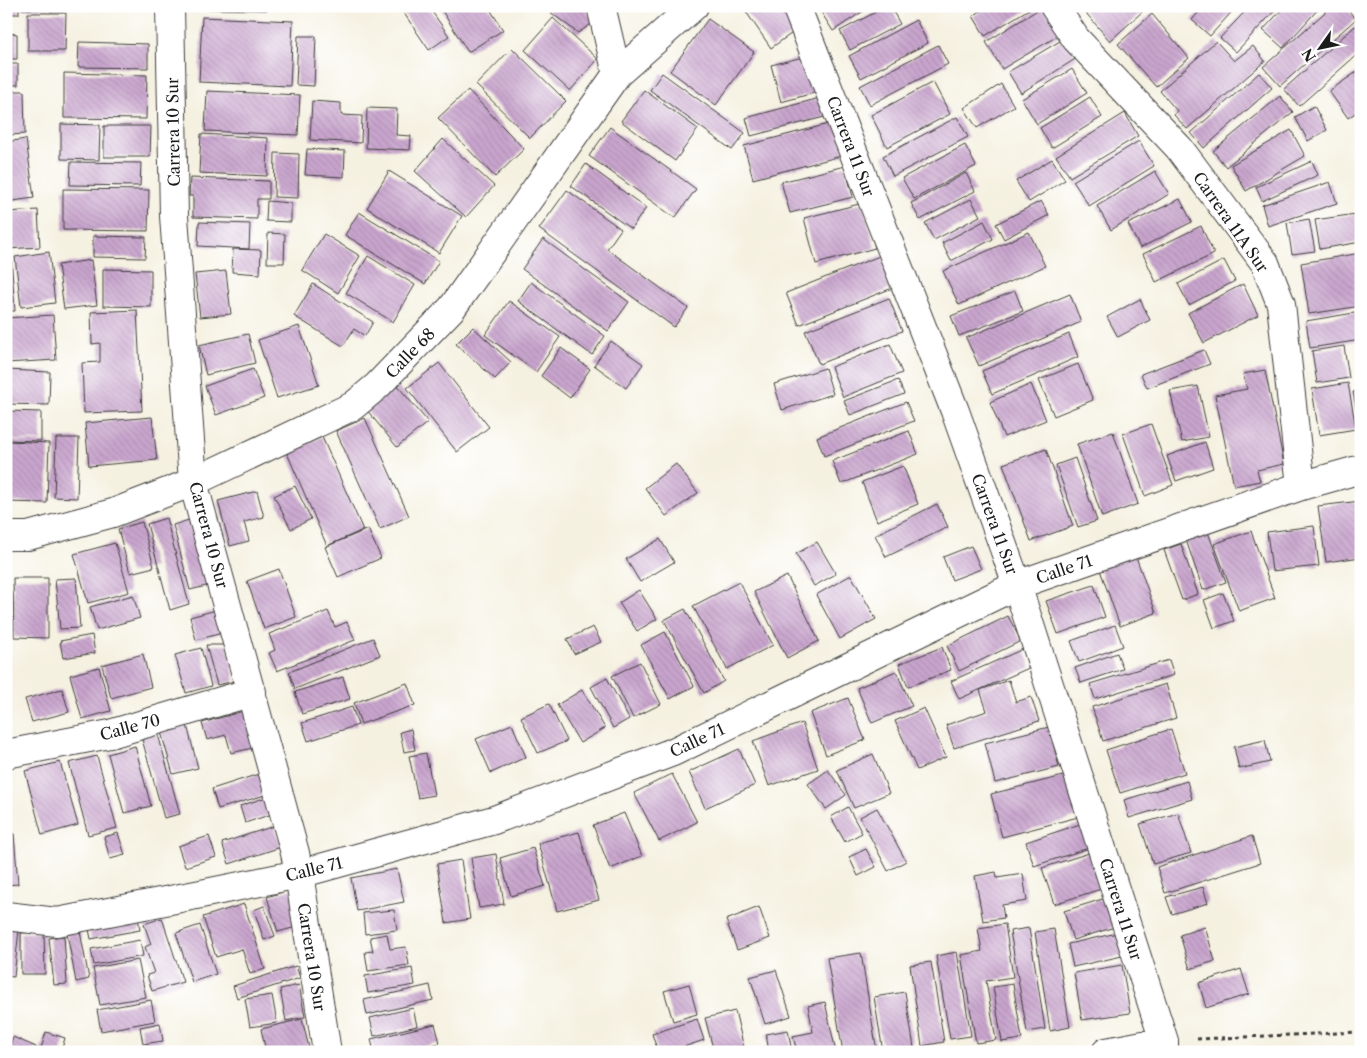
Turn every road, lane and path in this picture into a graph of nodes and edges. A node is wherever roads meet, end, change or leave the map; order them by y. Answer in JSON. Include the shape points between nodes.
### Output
{"nodes":[{"id":1,"x":170,"y":6,"type":"edge"},
{"id":2,"x":601,"y":6,"type":"edge"},
{"id":3,"x":694,"y":6,"type":"edge"},
{"id":4,"x":796,"y":6,"type":"edge"},
{"id":5,"x":1054,"y":6,"type":"edge"},
{"id":6,"x":616,"y":74,"type":"junction"},
{"id":7,"x":1361,"y":470,"type":"edge"},
{"id":8,"x":193,"y":482,"type":"junction"},
{"id":9,"x":1301,"y":486,"type":"junction"},
{"id":10,"x":6,"y":536,"type":"edge"},
{"id":11,"x":1017,"y":585,"type":"junction"},
{"id":12,"x":252,"y":692,"type":"junction"},
{"id":13,"x":6,"y":754,"type":"edge"},
{"id":14,"x":299,"y":874,"type":"junction"},
{"id":15,"x":6,"y":916,"type":"edge"},
{"id":16,"x":1361,"y":1032,"type":"edge"},
{"id":17,"x":1164,"y":1046,"type":"edge"},
{"id":18,"x":326,"y":1052,"type":"edge"},
{"id":19,"x":1106,"y":1052,"type":"edge"}],
"edges":[{"from":1,"to":8,"type":"street","name":"Carrera 10 Sur","via":[[174,216]]},
{"from":2,"to":6,"type":"street"},
{"from":3,"to":6,"type":"street","name":"Calle 68"},
{"from":4,"to":11,"type":"street","name":"Carrera 11 Sur","via":[[955,411]]},
{"from":5,"to":9,"type":"street","name":"Carrera 11A Sur","via":[[1076,39],[1179,148],[1264,263],[1281,304]]},
{"from":6,"to":8,"type":"street","name":"Calle 68","via":[[452,308],[377,386],[353,406]]},
{"from":7,"to":9,"type":"street","name":"Calle 71"},
{"from":8,"to":10,"type":"street","name":"Calle 68","via":[[114,513],[28,536]]},
{"from":8,"to":12,"type":"street","name":"Carrera 10 Sur"},
{"from":9,"to":11,"type":"street","name":"Calle 71"},
{"from":11,"to":14,"type":"street","name":"Calle 71","via":[[673,752],[494,820]]},
{"from":11,"to":17,"type":"street","name":"Carrera 11 Sur"},
{"from":12,"to":13,"type":"street","name":"Calle 70","via":[[110,734]]},
{"from":12,"to":14,"type":"street","name":"Carrera 10 Sur"},
{"from":14,"to":15,"type":"street","name":"Calle 71","via":[[58,922]]},
{"from":14,"to":18,"type":"street","name":"Carrera 10 Sur"},
{"from":16,"to":17,"type":"path"},
{"from":17,"to":19,"type":"street"}]}
